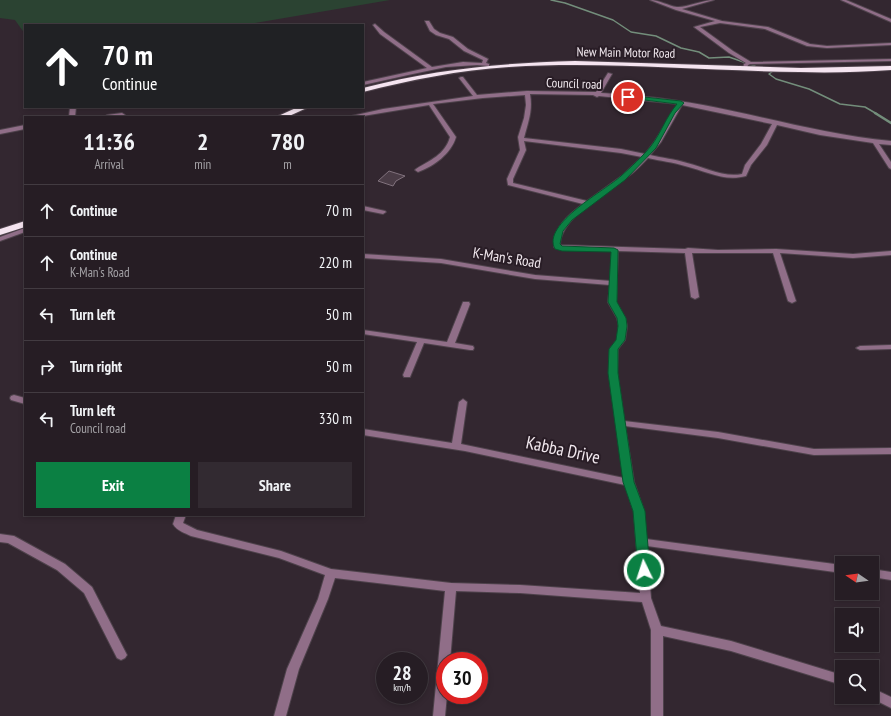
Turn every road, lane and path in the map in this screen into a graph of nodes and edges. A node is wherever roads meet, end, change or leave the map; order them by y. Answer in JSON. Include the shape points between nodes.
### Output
{"nodes":[{"id":1,"x":652,"y":0,"type":"edge"},
{"id":2,"x":712,"y":0,"type":"edge"},
{"id":3,"x":844,"y":0,"type":"edge"},
{"id":4,"x":677,"y":9,"type":"junction"},
{"id":5,"x":891,"y":21,"type":"edge"},
{"id":6,"x":427,"y":22,"type":"dead end"},
{"id":7,"x":722,"y":22,"type":"junction"},
{"id":8,"x":375,"y":25,"type":"dead end"},
{"id":9,"x":891,"y":44,"type":"edge"},
{"id":10,"x":891,"y":60,"type":"edge"},
{"id":11,"x":485,"y":64,"type":"junction"},
{"id":12,"x":747,"y":65,"type":"junction"},
{"id":13,"x":891,"y":67,"type":"edge"},
{"id":14,"x":432,"y":69,"type":"junction"},
{"id":15,"x":610,"y":74,"type":"dead end"},
{"id":16,"x":461,"y":78,"type":"dead end"},
{"id":17,"x":364,"y":87,"type":"edge"},
{"id":18,"x":364,"y":87,"type":"edge"},
{"id":19,"x":364,"y":87,"type":"edge"},
{"id":20,"x":527,"y":93,"type":"junction"},
{"id":21,"x":597,"y":94,"type":"junction"},
{"id":22,"x":476,"y":97,"type":"junction"},
{"id":23,"x":430,"y":103,"type":"junction"},
{"id":24,"x":681,"y":103,"type":"junction"},
{"id":25,"x":122,"y":108,"type":"edge"},
{"id":26,"x":302,"y":108,"type":"edge"},
{"id":27,"x":309,"y":108,"type":"edge"},
{"id":28,"x":122,"y":116,"type":"edge"},
{"id":29,"x":282,"y":116,"type":"edge"},
{"id":30,"x":289,"y":116,"type":"edge"},
{"id":31,"x":354,"y":116,"type":"edge"},
{"id":32,"x":775,"y":124,"type":"junction"},
{"id":33,"x":24,"y":127,"type":"edge"},
{"id":34,"x":0,"y":132,"type":"edge"},
{"id":35,"x":522,"y":138,"type":"junction"},
{"id":36,"x":874,"y":142,"type":"junction"},
{"id":37,"x":891,"y":143,"type":"edge"},
{"id":38,"x":645,"y":156,"type":"junction"},
{"id":39,"x":891,"y":167,"type":"edge"},
{"id":40,"x":418,"y":170,"type":"dead end"},
{"id":41,"x":589,"y":203,"type":"junction"},
{"id":42,"x":364,"y":208,"type":"edge"},
{"id":43,"x":383,"y":212,"type":"dead end"},
{"id":44,"x":24,"y":228,"type":"edge"},
{"id":45,"x":24,"y":228,"type":"edge"},
{"id":46,"x":24,"y":228,"type":"edge"},
{"id":47,"x":0,"y":229,"type":"edge"},
{"id":48,"x":0,"y":232,"type":"edge"},
{"id":49,"x":0,"y":239,"type":"edge"},
{"id":50,"x":614,"y":250,"type":"junction"},
{"id":51,"x":688,"y":250,"type":"junction"},
{"id":52,"x":776,"y":251,"type":"junction"},
{"id":53,"x":891,"y":253,"type":"edge"},
{"id":54,"x":364,"y":256,"type":"edge"},
{"id":55,"x":614,"y":283,"type":"junction"},
{"id":56,"x":695,"y":297,"type":"dead end"},
{"id":57,"x":792,"y":301,"type":"dead end"},
{"id":58,"x":466,"y":304,"type":"dead end"},
{"id":59,"x":364,"y":332,"type":"edge"},
{"id":60,"x":421,"y":341,"type":"junction"},
{"id":61,"x":450,"y":345,"type":"junction"},
{"id":62,"x":891,"y":347,"type":"edge"},
{"id":63,"x":470,"y":348,"type":"dead end"},
{"id":64,"x":860,"y":348,"type":"dead end"},
{"id":65,"x":407,"y":375,"type":"dead end"},
{"id":66,"x":14,"y":398,"type":"dead end"},
{"id":67,"x":24,"y":400,"type":"edge"},
{"id":68,"x":463,"y":402,"type":"dead end"},
{"id":69,"x":621,"y":423,"type":"junction"},
{"id":70,"x":364,"y":432,"type":"edge"},
{"id":71,"x":456,"y":446,"type":"junction"},
{"id":72,"x":891,"y":451,"type":"edge"},
{"id":73,"x":629,"y":482,"type":"junction"},
{"id":74,"x":181,"y":516,"type":"edge"},
{"id":75,"x":0,"y":538,"type":"edge"},
{"id":76,"x":642,"y":542,"type":"junction"},
{"id":77,"x":835,"y":568,"type":"edge"},
{"id":78,"x":331,"y":573,"type":"junction"},
{"id":79,"x":879,"y":574,"type":"edge"},
{"id":80,"x":891,"y":576,"type":"edge"},
{"id":81,"x":451,"y":587,"type":"junction"},
{"id":82,"x":646,"y":598,"type":"junction"},
{"id":83,"x":657,"y":630,"type":"junction"},
{"id":84,"x":121,"y":655,"type":"dead end"},
{"id":85,"x":835,"y":678,"type":"edge"},
{"id":86,"x":879,"y":697,"type":"edge"},
{"id":87,"x":891,"y":703,"type":"edge"},
{"id":88,"x":280,"y":716,"type":"edge"},
{"id":89,"x":439,"y":716,"type":"edge"},
{"id":90,"x":657,"y":716,"type":"edge"}],
"edges":[{"from":1,"to":4,"type":"street"},
{"from":2,"to":4,"type":"street"},
{"from":3,"to":5,"type":"street"},
{"from":4,"to":7,"type":"street"},
{"from":6,"to":11,"type":"street","via":[[438,34],[451,38],[466,50],[486,60]]},
{"from":7,"to":9,"type":"street","via":[[766,28],[809,46]]},
{"from":7,"to":12,"type":"street","via":[[696,27]]},
{"from":8,"to":14,"type":"street","via":[[382,33]]},
{"from":10,"to":12,"type":"street"},
{"from":11,"to":12,"type":"highway","name":"New Main Motor Road","via":[[586,61]]},
{"from":11,"to":14,"type":"street"},
{"from":11,"to":17,"type":"highway","name":"New Main Motor Road","via":[[425,73]]},
{"from":12,"to":13,"type":"highway","name":"New Main Motor Road","via":[[829,69]]},
{"from":13,"to":19,"type":"highway","name":"New Main Motor Road","via":[[831,71],[619,64],[531,64],[490,66]]},
{"from":14,"to":18,"type":"street"},
{"from":15,"to":21,"type":"street"},
{"from":16,"to":22,"type":"street"},
{"from":20,"to":21,"type":"street","name":"Council road"},
{"from":20,"to":22,"type":"street","name":"Council road"},
{"from":20,"to":35,"type":"street","via":[[529,105]]},
{"from":21,"to":24,"type":"street","name":"Council road"},
{"from":22,"to":23,"type":"street","name":"Council road"},
{"from":23,"to":31,"type":"street","name":"Council road"},
{"from":23,"to":40,"type":"street","via":[[453,137],[452,146],[440,158]]},
{"from":24,"to":32,"type":"street","name":"Council road"},
{"from":24,"to":38,"type":"street"},
{"from":25,"to":28,"type":"street"},
{"from":26,"to":29,"type":"highway"},
{"from":27,"to":30,"type":"highway"},
{"from":32,"to":36,"type":"street","name":"Council road","via":[[826,136]]},
{"from":32,"to":38,"type":"street","via":[[764,145],[740,177]]},
{"from":33,"to":34,"type":"street"},
{"from":35,"to":38,"type":"street","via":[[577,144]]},
{"from":35,"to":41,"type":"street","via":[[523,150],[510,184]]},
{"from":36,"to":37,"type":"street","name":"Council road"},
{"from":36,"to":39,"type":"street"},
{"from":38,"to":41,"type":"street","via":[[623,178]]},
{"from":41,"to":50,"type":"street","via":[[569,218],[559,231],[557,247]]},
{"from":42,"to":43,"type":"street"},
{"from":44,"to":47,"type":"highway"},
{"from":45,"to":48,"type":"highway"},
{"from":46,"to":49,"type":"street"},
{"from":50,"to":51,"type":"street"},
{"from":50,"to":55,"type":"street"},
{"from":51,"to":52,"type":"street"},
{"from":51,"to":56,"type":"street"},
{"from":52,"to":53,"type":"street","via":[[839,256]]},
{"from":52,"to":57,"type":"street"},
{"from":54,"to":55,"type":"street","name":"K-Man's Road","via":[[441,261],[535,277]]},
{"from":55,"to":69,"type":"street","via":[[612,302],[623,326],[621,340],[614,349],[613,373]]},
{"from":58,"to":61,"type":"street"},
{"from":59,"to":60,"type":"street"},
{"from":60,"to":61,"type":"street"},
{"from":60,"to":65,"type":"street"},
{"from":61,"to":63,"type":"street"},
{"from":62,"to":64,"type":"street"},
{"from":66,"to":67,"type":"street"},
{"from":68,"to":71,"type":"street"},
{"from":69,"to":72,"type":"street","via":[[718,435],[814,452]]},
{"from":69,"to":73,"type":"street"},
{"from":70,"to":71,"type":"street","name":"Kabba Drive"},
{"from":71,"to":73,"type":"street","name":"Kabba Drive"},
{"from":73,"to":76,"type":"street","via":[[639,511]]},
{"from":74,"to":78,"type":"street","via":[[178,524],[195,533],[281,555]]},
{"from":75,"to":84,"type":"street","via":[[10,539],[61,567],[88,590]]},
{"from":76,"to":77,"type":"street"},
{"from":76,"to":82,"type":"street"},
{"from":78,"to":81,"type":"street"},
{"from":78,"to":88,"type":"street","via":[[323,599],[293,669]]},
{"from":79,"to":80,"type":"street"},
{"from":81,"to":82,"type":"street"},
{"from":81,"to":89,"type":"street"},
{"from":82,"to":83,"type":"street"},
{"from":83,"to":85,"type":"street","via":[[731,646]]},
{"from":83,"to":90,"type":"street"},
{"from":86,"to":87,"type":"street"}]}
